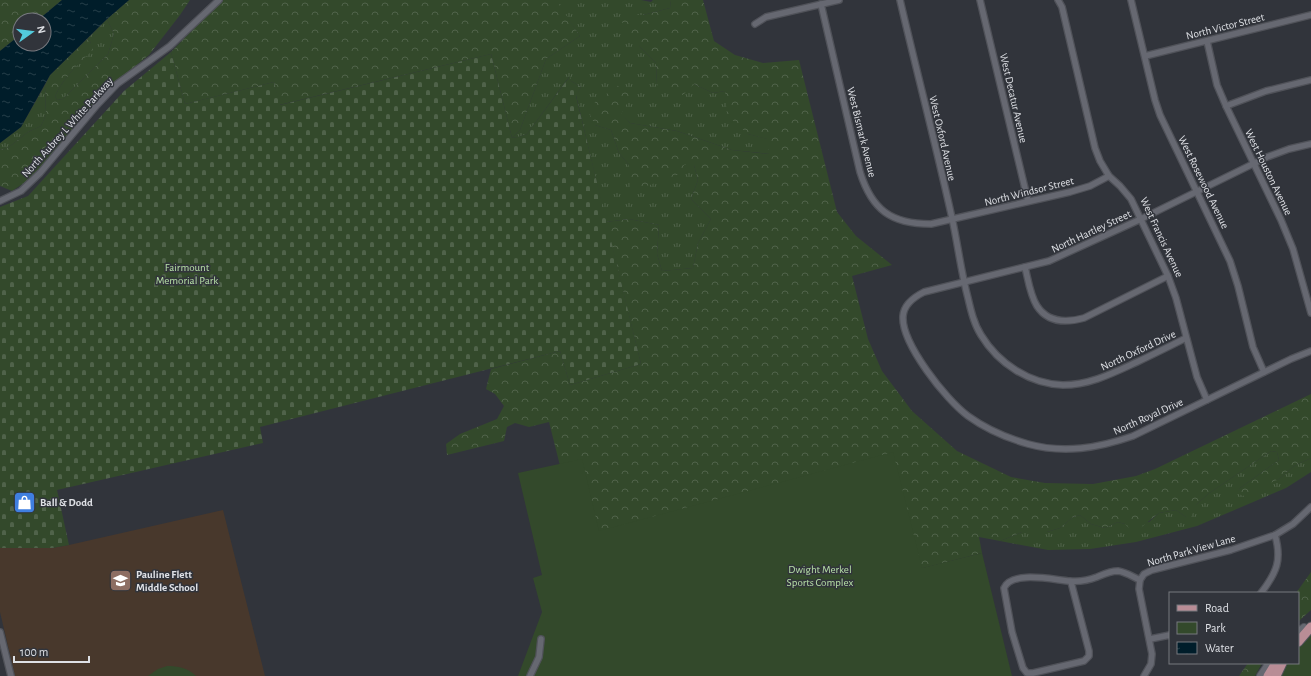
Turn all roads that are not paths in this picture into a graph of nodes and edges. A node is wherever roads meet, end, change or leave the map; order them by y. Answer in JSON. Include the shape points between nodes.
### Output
{"nodes":[{"id":1,"x":219,"y":0,"type":"edge"},
{"id":2,"x":839,"y":0,"type":"edge"},
{"id":3,"x":900,"y":0,"type":"edge"},
{"id":4,"x":980,"y":0,"type":"edge"},
{"id":5,"x":1058,"y":0,"type":"edge"},
{"id":6,"x":1131,"y":0,"type":"edge"},
{"id":7,"x":821,"y":4,"type":"junction"},
{"id":8,"x":1311,"y":15,"type":"edge"},
{"id":9,"x":755,"y":24,"type":"dead end"},
{"id":10,"x":1207,"y":41,"type":"junction"},
{"id":11,"x":1145,"y":56,"type":"junction"},
{"id":12,"x":1311,"y":80,"type":"edge"},
{"id":13,"x":1226,"y":106,"type":"junction"},
{"id":14,"x":1311,"y":144,"type":"edge"},
{"id":15,"x":1254,"y":164,"type":"junction"},
{"id":16,"x":1109,"y":176,"type":"junction"},
{"id":17,"x":1197,"y":191,"type":"junction"},
{"id":18,"x":0,"y":201,"type":"edge"},
{"id":19,"x":1028,"y":201,"type":"junction"},
{"id":20,"x":952,"y":219,"type":"junction"},
{"id":21,"x":1141,"y":219,"type":"junction"},
{"id":22,"x":1025,"y":267,"type":"junction"},
{"id":23,"x":1168,"y":276,"type":"junction"},
{"id":24,"x":964,"y":282,"type":"junction"},
{"id":25,"x":1311,"y":313,"type":"edge"},
{"id":26,"x":903,"y":315,"type":"joint"},
{"id":27,"x":1186,"y":338,"type":"junction"},
{"id":28,"x":1311,"y":352,"type":"edge"},
{"id":29,"x":1264,"y":372,"type":"junction"},
{"id":30,"x":1207,"y":400,"type":"junction"},
{"id":31,"x":1311,"y":507,"type":"edge"},
{"id":32,"x":1275,"y":535,"type":"junction"},
{"id":33,"x":1140,"y":580,"type":"junction"},
{"id":34,"x":1071,"y":582,"type":"junction"},
{"id":35,"x":1262,"y":592,"type":"edge"},
{"id":36,"x":1311,"y":621,"type":"edge"},
{"id":37,"x":1303,"y":630,"type":"edge"},
{"id":38,"x":0,"y":632,"type":"edge"},
{"id":39,"x":1169,"y":635,"type":"edge"},
{"id":40,"x":541,"y":639,"type":"dead end"},
{"id":41,"x":1150,"y":639,"type":"junction"},
{"id":42,"x":1299,"y":640,"type":"edge"},
{"id":43,"x":1269,"y":664,"type":"edge"},
{"id":44,"x":1276,"y":664,"type":"edge"},
{"id":45,"x":1281,"y":664,"type":"edge"},
{"id":46,"x":11,"y":676,"type":"edge"},
{"id":47,"x":530,"y":676,"type":"edge"},
{"id":48,"x":1144,"y":676,"type":"edge"},
{"id":49,"x":1261,"y":676,"type":"edge"},
{"id":50,"x":1274,"y":676,"type":"edge"}],
"edges":[{"from":1,"to":18,"type":"street","name":"North Aubrey L White Parkway","via":[[170,46],[117,84],[40,173],[21,191]]},
{"from":2,"to":7,"type":"street"},
{"from":3,"to":20,"type":"street","name":"West Oxford Avenue"},
{"from":4,"to":19,"type":"street","name":"West Decatur Avenue"},
{"from":5,"to":16,"type":"street","name":"West Francis Avenue","via":[[1062,7],[1095,148]]},
{"from":6,"to":11,"type":"street","name":"West Rosewood Avenue"},
{"from":7,"to":9,"type":"street","via":[[766,17]]},
{"from":7,"to":20,"type":"street","name":"West Bismark Avenue","via":[[865,187],[884,212],[897,219],[915,224],[931,224]]},
{"from":8,"to":10,"type":"street","name":"North Victor Street"},
{"from":10,"to":11,"type":"street","name":"North Victor Street"},
{"from":10,"to":13,"type":"street","name":"West Houston Avenue","via":[[1217,85]]},
{"from":11,"to":17,"type":"street","name":"West Rosewood Avenue","via":[[1160,115]]},
{"from":12,"to":13,"type":"street","via":[[1266,91]]},
{"from":13,"to":15,"type":"street","name":"West Houston Avenue"},
{"from":14,"to":15,"type":"street","name":"North Hartley Street","via":[[1289,149]]},
{"from":15,"to":17,"type":"street","name":"North Hartley Street"},
{"from":15,"to":25,"type":"street","name":"West Houston Avenue","via":[[1293,249]]},
{"from":16,"to":19,"type":"street","name":"North Windsor Street","via":[[1090,186]]},
{"from":16,"to":21,"type":"street","name":"West Francis Avenue","via":[[1131,200]]},
{"from":17,"to":21,"type":"street","name":"North Hartley Street"},
{"from":17,"to":29,"type":"street","name":"West Rosewood Avenue","via":[[1230,261],[1253,347]]},
{"from":19,"to":20,"type":"street","name":"North Windsor Street"},
{"from":20,"to":24,"type":"street","name":"West Oxford Avenue"},
{"from":21,"to":22,"type":"street","name":"North Hartley Street","via":[[1049,261]]},
{"from":21,"to":23,"type":"street","name":"West Francis Avenue"},
{"from":22,"to":23,"type":"street","via":[[1037,306],[1048,317],[1060,322],[1084,318]]},
{"from":22,"to":24,"type":"street","name":"North Hartley Street"},
{"from":23,"to":27,"type":"street","name":"West Francis Avenue"},
{"from":24,"to":26,"type":"street","name":"North Hartley Street","via":[[915,296],[908,303]]},
{"from":24,"to":27,"type":"street","name":"North Oxford Drive","via":[[972,316],[992,351],[1007,365],[1027,377],[1046,383],[1062,385],[1104,378]]},
{"from":26,"to":30,"type":"street","name":"North Royal Drive","via":[[908,339],[936,384],[952,401],[982,425],[1008,438],[1028,444],[1065,449],[1106,445],[1133,436]]},
{"from":27,"to":30,"type":"street","name":"West Francis Avenue","via":[[1197,377]]},
{"from":28,"to":29,"type":"street","name":"North Royal Drive"},
{"from":29,"to":30,"type":"street","name":"North Royal Drive"},
{"from":31,"to":32,"type":"street","name":"North Park View Lane","via":[[1293,524]]},
{"from":32,"to":33,"type":"street","name":"North Park View Lane","via":[[1231,550],[1152,570],[1144,574]]},
{"from":32,"to":35,"type":"street","via":[[1279,557],[1276,568]]},
{"from":33,"to":34,"type":"street","name":"North Park View Lane","via":[[1118,571]]},
{"from":33,"to":41,"type":"street","via":[[1139,589]]},
{"from":34,"to":34,"type":"street","name":"North Park View Lane","via":[[1025,578],[1006,583],[1004,588],[1012,632],[1023,668],[1027,673],[1084,661],[1089,656]]},
{"from":36,"to":37,"type":"main road"},
{"from":37,"to":42,"type":"main road"},
{"from":38,"to":46,"type":"street"},
{"from":39,"to":41,"type":"street"},
{"from":40,"to":47,"type":"street","via":[[539,657]]},
{"from":41,"to":48,"type":"street","via":[[1151,664]]},
{"from":43,"to":49,"type":"main road"},
{"from":44,"to":50,"type":"main road"},
{"from":45,"to":50,"type":"main road"}]}
